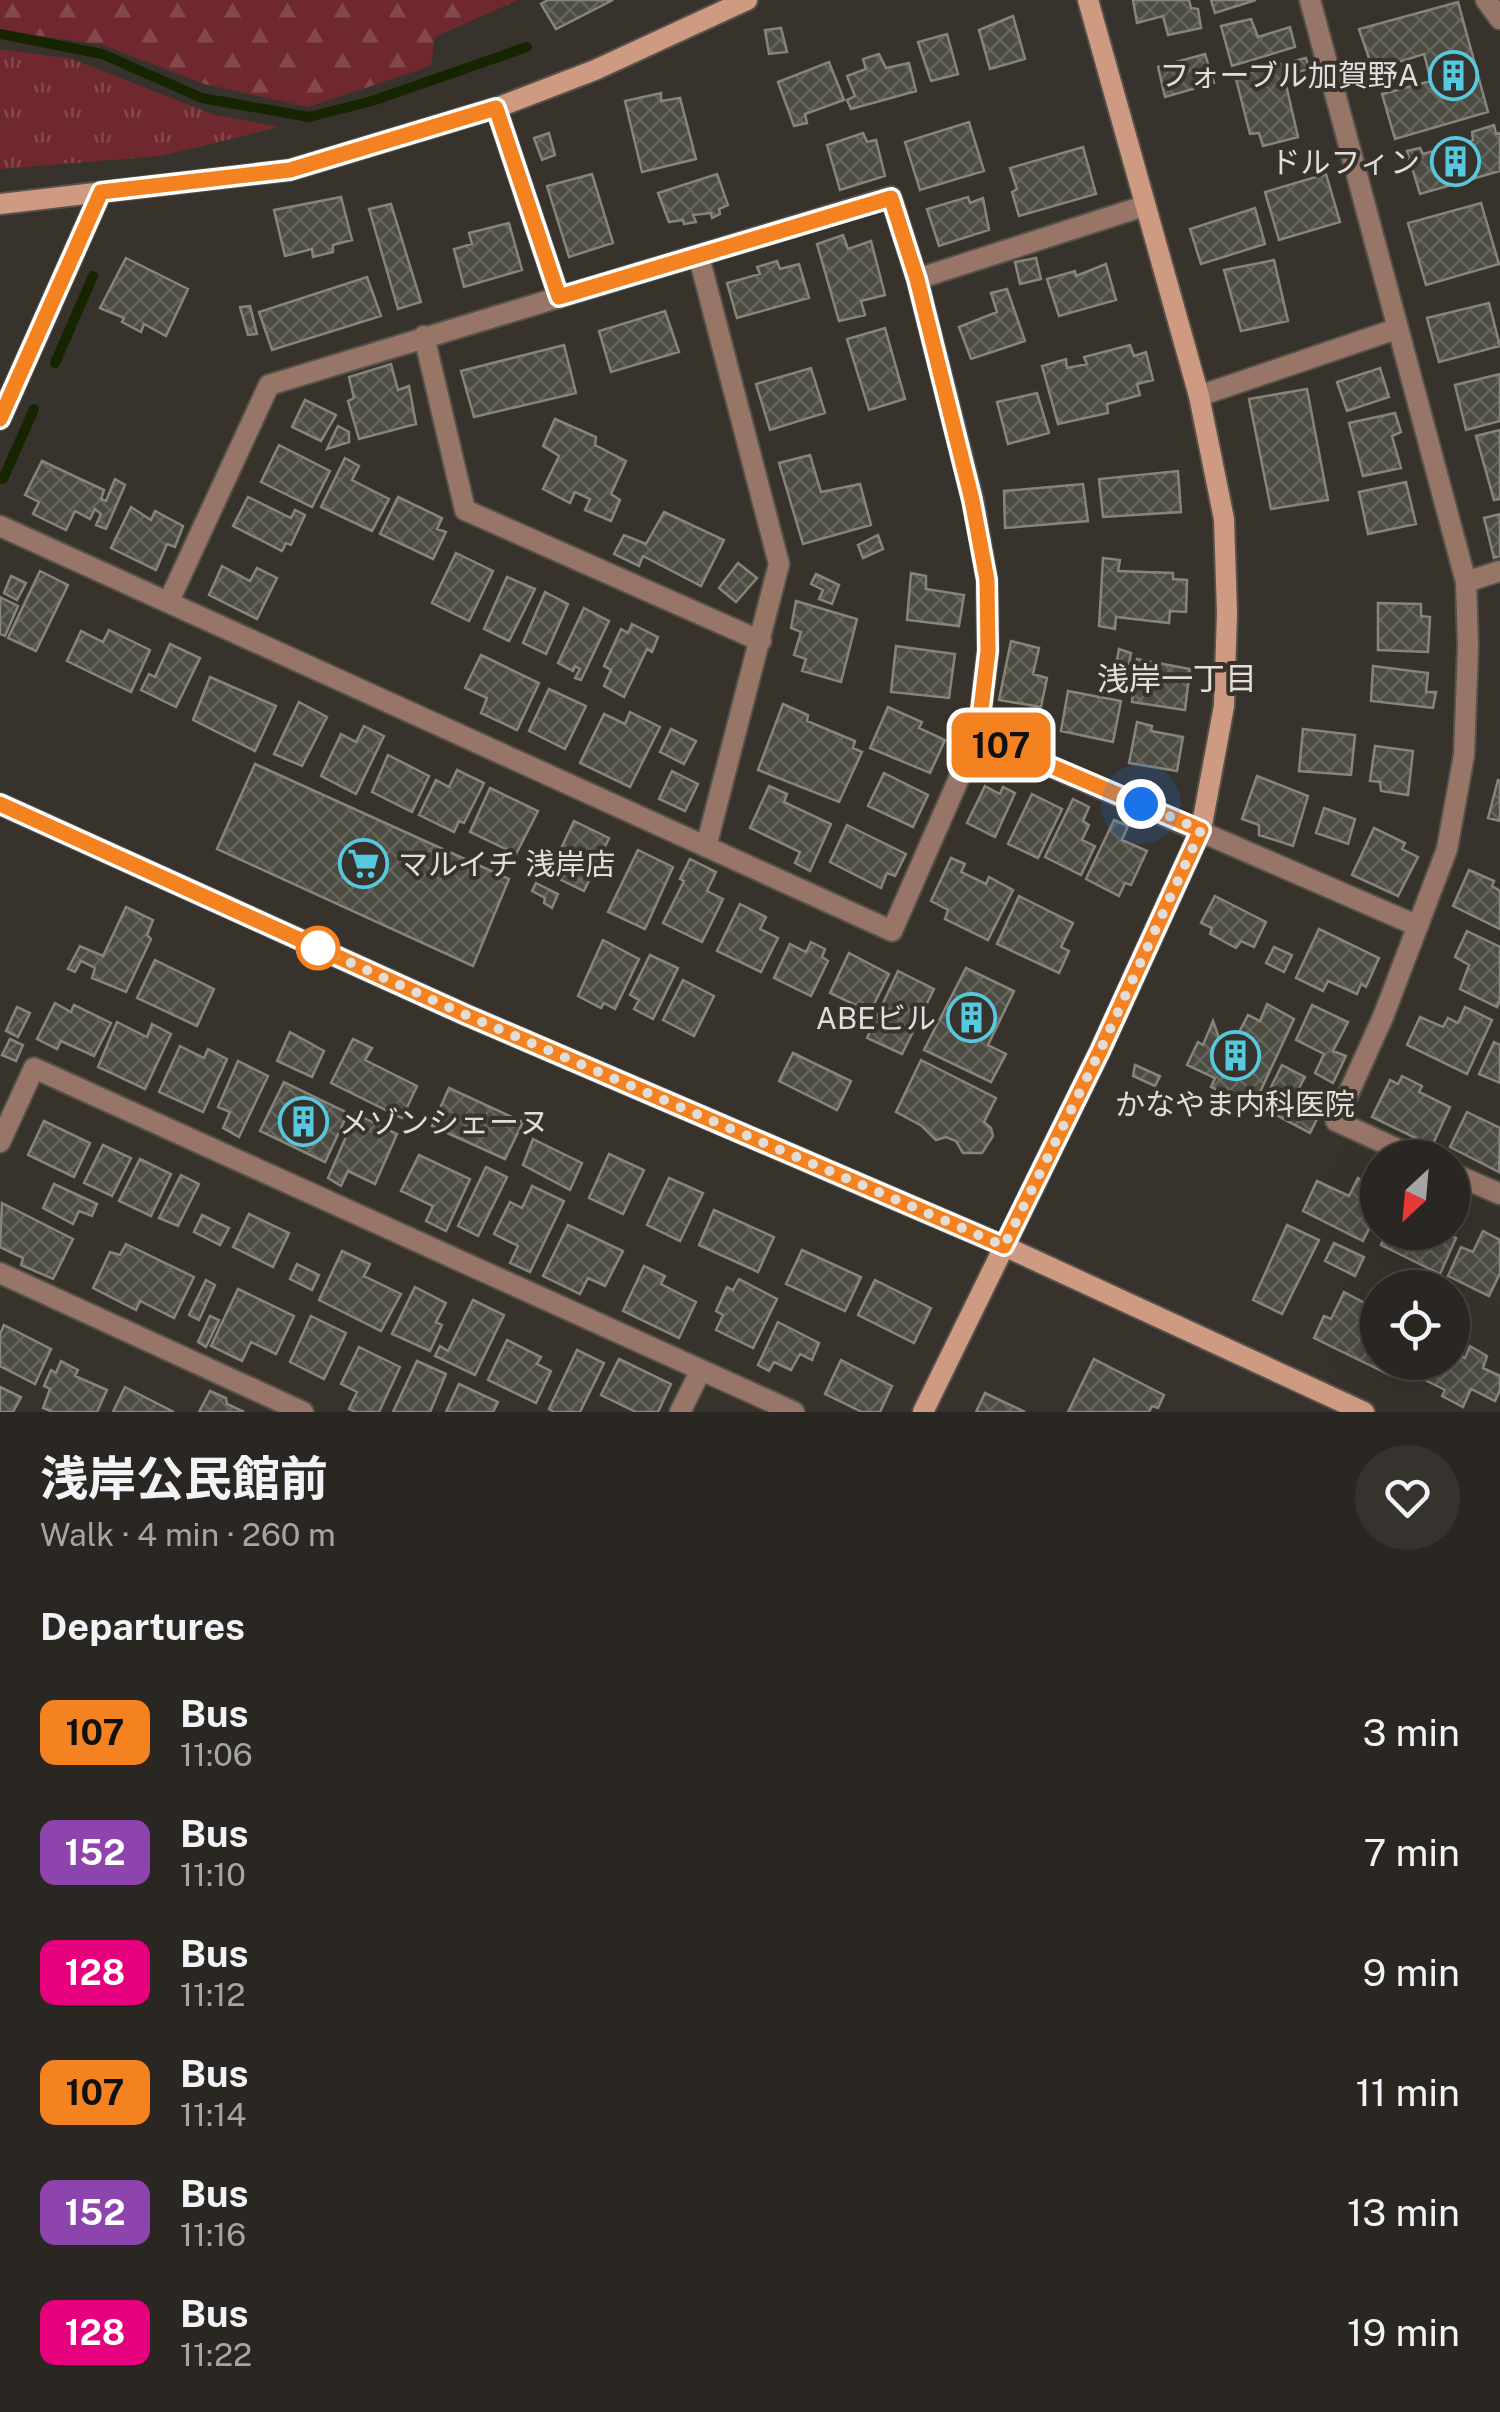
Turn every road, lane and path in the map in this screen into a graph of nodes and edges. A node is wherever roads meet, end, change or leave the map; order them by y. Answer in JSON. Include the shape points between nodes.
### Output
{"nodes":[{"id":1,"x":747,"y":0,"type":"edge"},
{"id":2,"x":1088,"y":0,"type":"edge"},
{"id":3,"x":1310,"y":0,"type":"edge"},
{"id":4,"x":1486,"y":0,"type":"edge"},
{"id":5,"x":1500,"y":19,"type":"edge"},
{"id":6,"x":496,"y":108,"type":"junction"},
{"id":7,"x":101,"y":192,"type":"junction"},
{"id":8,"x":0,"y":204,"type":"edge"},
{"id":9,"x":1144,"y":206,"type":"junction"},
{"id":10,"x":698,"y":257,"type":"junction"},
{"id":11,"x":917,"y":279,"type":"junction"},
{"id":12,"x":559,"y":297,"type":"junction"},
{"id":13,"x":1396,"y":329,"type":"junction"},
{"id":14,"x":424,"y":336,"type":"junction"},
{"id":15,"x":1199,"y":396,"type":"junction"},
{"id":16,"x":0,"y":419,"type":"edge"},
{"id":17,"x":0,"y":526,"type":"edge"},
{"id":18,"x":1500,"y":570,"type":"edge"},
{"id":19,"x":1466,"y":582,"type":"junction"},
{"id":20,"x":169,"y":601,"type":"junction"},
{"id":21,"x":761,"y":642,"type":"junction"},
{"id":22,"x":978,"y":735,"type":"junction"},
{"id":23,"x":0,"y":804,"type":"edge"},
{"id":24,"x":1201,"y":830,"type":"junction"},
{"id":25,"x":706,"y":847,"type":"junction"},
{"id":26,"x":1418,"y":926,"type":"junction"},
{"id":27,"x":1376,"y":1140,"type":"edge"},
{"id":28,"x":0,"y":1142,"type":"edge"},
{"id":29,"x":1470,"y":1181,"type":"edge"},
{"id":30,"x":1500,"y":1194,"type":"edge"},
{"id":31,"x":1004,"y":1246,"type":"junction"},
{"id":32,"x":0,"y":1272,"type":"edge"},
{"id":33,"x":701,"y":1370,"type":"junction"},
{"id":34,"x":300,"y":1411,"type":"edge"},
{"id":35,"x":680,"y":1412,"type":"edge"},
{"id":36,"x":794,"y":1412,"type":"edge"},
{"id":37,"x":923,"y":1412,"type":"edge"},
{"id":38,"x":1364,"y":1412,"type":"edge"}],
"edges":[{"from":1,"to":6,"type":"street"},
{"from":2,"to":9,"type":"street"},
{"from":3,"to":13,"type":"street"},
{"from":4,"to":5,"type":"street"},
{"from":6,"to":7,"type":"street","via":[[290,170]]},
{"from":6,"to":12,"type":"street"},
{"from":7,"to":8,"type":"street"},
{"from":7,"to":16,"type":"street"},
{"from":9,"to":11,"type":"street"},
{"from":9,"to":15,"type":"street"},
{"from":10,"to":11,"type":"street","via":[[891,198]]},
{"from":10,"to":12,"type":"street"},
{"from":10,"to":21,"type":"street","via":[[779,564]]},
{"from":11,"to":22,"type":"street","via":[[987,580],[988,651]]},
{"from":12,"to":14,"type":"street"},
{"from":13,"to":15,"type":"street"},
{"from":13,"to":19,"type":"street"},
{"from":14,"to":20,"type":"street","via":[[269,385]]},
{"from":14,"to":21,"type":"street","via":[[465,510]]},
{"from":15,"to":24,"type":"street","via":[[1224,519],[1227,613],[1224,706]]},
{"from":17,"to":20,"type":"street"},
{"from":18,"to":19,"type":"street"},
{"from":19,"to":26,"type":"street","via":[[1464,755],[1447,849]]},
{"from":20,"to":25,"type":"street"},
{"from":21,"to":25,"type":"street"},
{"from":22,"to":24,"type":"street"},
{"from":22,"to":25,"type":"street","via":[[892,931]]},
{"from":23,"to":31,"type":"street","via":[[466,1015]]},
{"from":24,"to":26,"type":"street"},
{"from":24,"to":31,"type":"street"},
{"from":26,"to":27,"type":"street","via":[[1336,1122]]},
{"from":28,"to":33,"type":"street","via":[[34,1068]]},
{"from":29,"to":30,"type":"street"},
{"from":31,"to":37,"type":"street"},
{"from":31,"to":38,"type":"street"},
{"from":32,"to":34,"type":"street"},
{"from":33,"to":35,"type":"street"},
{"from":33,"to":36,"type":"street"}]}
